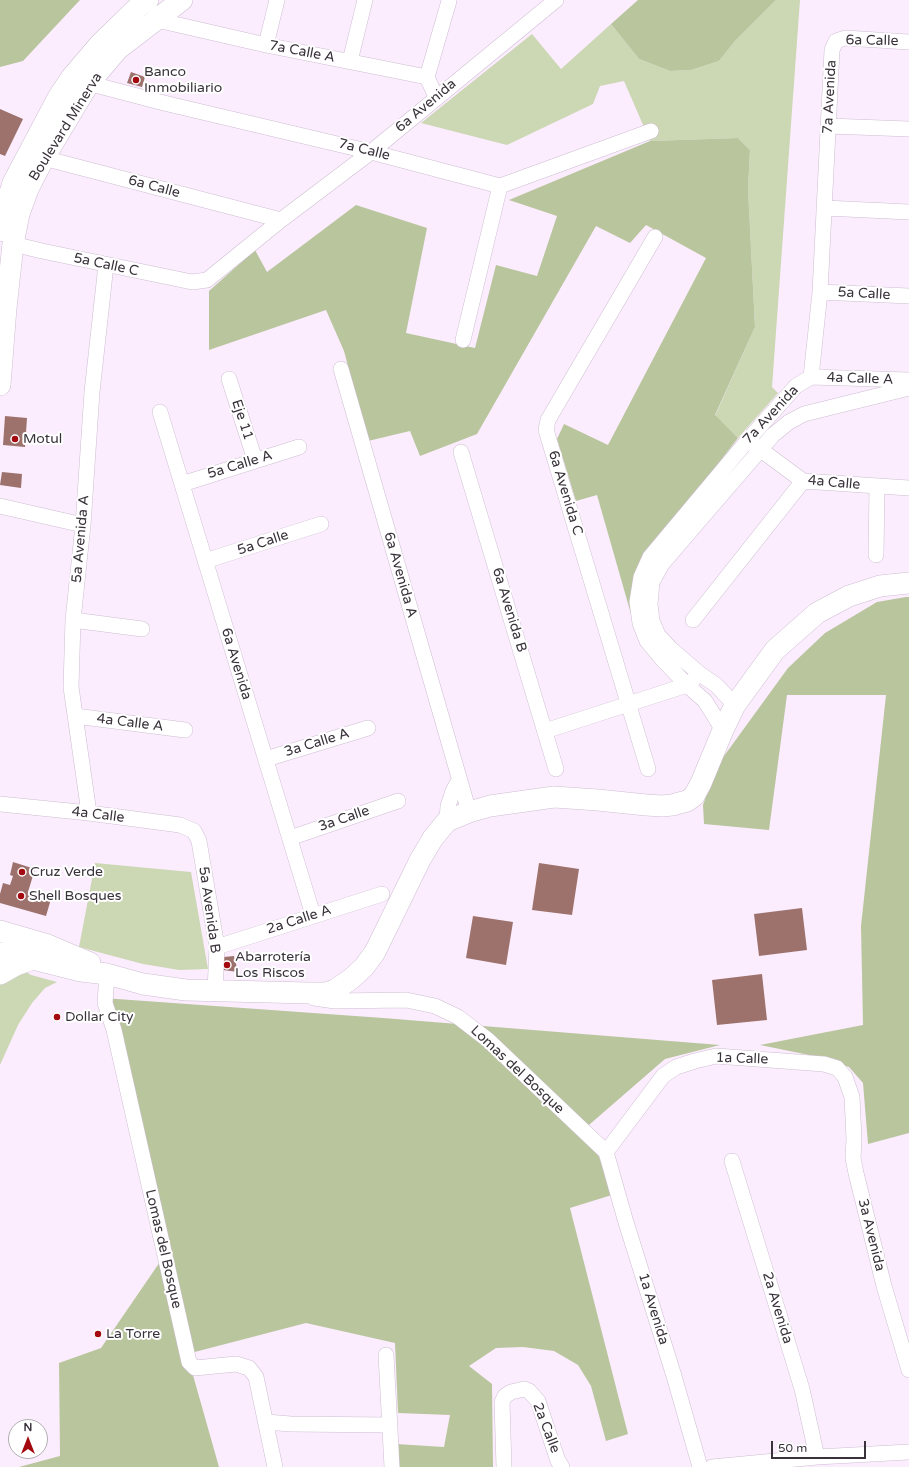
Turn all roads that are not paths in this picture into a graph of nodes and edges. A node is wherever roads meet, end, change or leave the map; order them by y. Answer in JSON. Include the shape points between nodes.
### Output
{"nodes":[{"id":1,"x":148,"y":0,"type":"edge"},
{"id":2,"x":182,"y":0,"type":"edge"},
{"id":3,"x":277,"y":0,"type":"edge"},
{"id":4,"x":365,"y":0,"type":"edge"},
{"id":5,"x":449,"y":0,"type":"edge"},
{"id":6,"x":556,"y":0,"type":"edge"},
{"id":7,"x":157,"y":20,"type":"junction"},
{"id":8,"x":836,"y":41,"type":"joint"},
{"id":9,"x":909,"y":42,"type":"edge"},
{"id":10,"x":266,"y":45,"type":"junction"},
{"id":11,"x":350,"y":61,"type":"junction"},
{"id":12,"x":427,"y":77,"type":"junction"},
{"id":13,"x":80,"y":81,"type":"junction"},
{"id":14,"x":436,"y":97,"type":"junction"},
{"id":15,"x":829,"y":126,"type":"junction"},
{"id":16,"x":909,"y":129,"type":"edge"},
{"id":17,"x":651,"y":131,"type":"dead end"},
{"id":18,"x":371,"y":152,"type":"junction"},
{"id":19,"x":35,"y":156,"type":"junction"},
{"id":20,"x":500,"y":186,"type":"junction"},
{"id":21,"x":825,"y":208,"type":"junction"},
{"id":22,"x":2,"y":210,"type":"edge"},
{"id":23,"x":909,"y":212,"type":"edge"},
{"id":24,"x":281,"y":220,"type":"junction"},
{"id":25,"x":655,"y":237,"type":"dead end"},
{"id":26,"x":6,"y":238,"type":"edge"},
{"id":27,"x":106,"y":265,"type":"junction"},
{"id":28,"x":199,"y":282,"type":"joint"},
{"id":29,"x":820,"y":292,"type":"junction"},
{"id":30,"x":909,"y":296,"type":"edge"},
{"id":31,"x":463,"y":340,"type":"dead end"},
{"id":32,"x":341,"y":369,"type":"dead end"},
{"id":33,"x":811,"y":377,"type":"junction"},
{"id":34,"x":229,"y":379,"type":"dead end"},
{"id":35,"x":909,"y":380,"type":"edge"},
{"id":36,"x":0,"y":385,"type":"edge"},
{"id":37,"x":909,"y":388,"type":"edge"},
{"id":38,"x":160,"y":412,"type":"dead end"},
{"id":39,"x":748,"y":440,"type":"junction"},
{"id":40,"x":299,"y":447,"type":"dead end"},
{"id":41,"x":760,"y":450,"type":"junction"},
{"id":42,"x":461,"y":452,"type":"dead end"},
{"id":43,"x":255,"y":460,"type":"junction"},
{"id":44,"x":803,"y":481,"type":"junction"},
{"id":45,"x":182,"y":484,"type":"junction"},
{"id":46,"x":877,"y":487,"type":"junction"},
{"id":47,"x":909,"y":488,"type":"edge"},
{"id":48,"x":0,"y":506,"type":"edge"},
{"id":49,"x":692,"y":518,"type":"junction"},
{"id":50,"x":321,"y":524,"type":"dead end"},
{"id":51,"x":83,"y":525,"type":"junction"},
{"id":52,"x":876,"y":556,"type":"dead end"},
{"id":53,"x":205,"y":561,"type":"junction"},
{"id":54,"x":909,"y":583,"type":"edge"},
{"id":55,"x":73,"y":620,"type":"junction"},
{"id":56,"x":693,"y":620,"type":"dead end"},
{"id":57,"x":142,"y":629,"type":"dead end"},
{"id":58,"x":700,"y":674,"type":"junction"},
{"id":59,"x":687,"y":685,"type":"junction"},
{"id":60,"x":629,"y":704,"type":"junction"},
{"id":61,"x":736,"y":705,"type":"junction"},
{"id":62,"x":75,"y":716,"type":"junction"},
{"id":63,"x":368,"y":728,"type":"dead end"},
{"id":64,"x":185,"y":730,"type":"dead end"},
{"id":65,"x":723,"y":730,"type":"junction"},
{"id":66,"x":545,"y":731,"type":"junction"},
{"id":67,"x":266,"y":759,"type":"junction"},
{"id":68,"x":556,"y":769,"type":"dead end"},
{"id":69,"x":648,"y":769,"type":"dead end"},
{"id":70,"x":459,"y":780,"type":"junction"},
{"id":71,"x":398,"y":801,"type":"dead end"},
{"id":72,"x":0,"y":804,"type":"edge"},
{"id":73,"x":469,"y":812,"type":"junction"},
{"id":74,"x":89,"y":813,"type":"junction"},
{"id":75,"x":447,"y":821,"type":"junction"},
{"id":76,"x":194,"y":832,"type":"joint"},
{"id":77,"x":290,"y":838,"type":"junction"},
{"id":78,"x":382,"y":894,"type":"dead end"},
{"id":79,"x":314,"y":915,"type":"junction"},
{"id":80,"x":0,"y":931,"type":"edge"},
{"id":81,"x":217,"y":947,"type":"junction"},
{"id":82,"x":0,"y":953,"type":"edge"},
{"id":83,"x":33,"y":959,"type":"junction"},
{"id":84,"x":0,"y":974,"type":"edge"},
{"id":85,"x":108,"y":974,"type":"junction"},
{"id":86,"x":215,"y":991,"type":"junction"},
{"id":87,"x":276,"y":992,"type":"junction"},
{"id":88,"x":852,"y":1097,"type":"joint"},
{"id":89,"x":606,"y":1152,"type":"junction"},
{"id":90,"x":732,"y":1161,"type":"dead end"},
{"id":91,"x":386,"y":1354,"type":"dead end"},
{"id":92,"x":909,"y":1370,"type":"edge"},
{"id":93,"x":266,"y":1422,"type":"junction"},
{"id":94,"x":390,"y":1425,"type":"junction"},
{"id":95,"x":909,"y":1452,"type":"edge"},
{"id":96,"x":817,"y":1457,"type":"junction"},
{"id":97,"x":275,"y":1467,"type":"edge"},
{"id":98,"x":392,"y":1467,"type":"edge"},
{"id":99,"x":504,"y":1467,"type":"edge"},
{"id":100,"x":562,"y":1467,"type":"edge"},
{"id":101,"x":700,"y":1467,"type":"edge"},
{"id":102,"x":712,"y":1467,"type":"edge"}],
"edges":[{"from":1,"to":13,"type":"street","name":"Boulevard Minerva","via":[[100,44]]},
{"from":2,"to":7,"type":"street","name":"Boulevard Minerva"},
{"from":3,"to":10,"type":"street"},
{"from":4,"to":11,"type":"street"},
{"from":5,"to":12,"type":"street"},
{"from":6,"to":14,"type":"street","name":"6a Avenida"},
{"from":7,"to":10,"type":"street","name":"7a Calle A"},
{"from":7,"to":13,"type":"street","name":"Boulevard Minerva"},
{"from":8,"to":9,"type":"street","name":"6a Calle","via":[[844,38]]},
{"from":8,"to":15,"type":"street","name":"7a Avenida","via":[[832,50]]},
{"from":10,"to":11,"type":"street","name":"7a Calle A"},
{"from":11,"to":12,"type":"street","name":"7a Calle A"},
{"from":12,"to":14,"type":"street"},
{"from":13,"to":18,"type":"street","name":"7a Calle"},
{"from":13,"to":19,"type":"street","name":"Boulevard Minerva","via":[[59,96]]},
{"from":14,"to":18,"type":"street","name":"6a Avenida"},
{"from":15,"to":16,"type":"street"},
{"from":15,"to":21,"type":"street","name":"7a Avenida"},
{"from":17,"to":20,"type":"street"},
{"from":18,"to":20,"type":"street","name":"7a Calle"},
{"from":18,"to":24,"type":"street","name":"6a Avenida"},
{"from":19,"to":22,"type":"street","name":"Boulevard Minerva","via":[[13,183]]},
{"from":19,"to":24,"type":"street","name":"6a Calle"},
{"from":19,"to":26,"type":"street","name":"Boulevard Minerva","via":[[20,214]]},
{"from":20,"to":31,"type":"street"},
{"from":21,"to":23,"type":"street"},
{"from":21,"to":29,"type":"street","name":"7a Avenida"},
{"from":22,"to":26,"type":"street","name":"Boulevard Minerva"},
{"from":24,"to":28,"type":"street","name":"6a Avenida","via":[[207,280]]},
{"from":25,"to":60,"type":"street","name":"6a Avenida C","via":[[548,420],[546,430]]},
{"from":26,"to":27,"type":"street","name":"5a Calle C"},
{"from":26,"to":36,"type":"street","name":"Boulevard Minerva","via":[[6,308]]},
{"from":27,"to":28,"type":"street","name":"5a Calle C"},
{"from":27,"to":51,"type":"street","name":"5a Avenida A","via":[[92,392]]},
{"from":29,"to":30,"type":"street","name":"5a Calle"},
{"from":29,"to":33,"type":"street","name":"7a Avenida"},
{"from":32,"to":70,"type":"street","name":"6a Avenida A"},
{"from":33,"to":35,"type":"street","name":"4a Calle A"},
{"from":33,"to":39,"type":"street","name":"7a Avenida","via":[[796,386]]},
{"from":34,"to":43,"type":"street","name":"Eje 11"},
{"from":37,"to":41,"type":"street","name":"7a Avenida","via":[[804,414],[773,435]]},
{"from":38,"to":45,"type":"street","name":"6a Avenida"},
{"from":39,"to":41,"type":"street","name":"4a Calle"},
{"from":39,"to":49,"type":"street","name":"7a Avenida"},
{"from":40,"to":43,"type":"street","name":"5a Calle A"},
{"from":41,"to":44,"type":"street","name":"4a Calle"},
{"from":41,"to":49,"type":"street","name":"7a Avenida"},
{"from":42,"to":66,"type":"street","name":"6a Avenida B"},
{"from":43,"to":45,"type":"street","name":"5a Calle A"},
{"from":44,"to":46,"type":"street","name":"4a Calle"},
{"from":44,"to":56,"type":"street"},
{"from":45,"to":53,"type":"street","name":"6a Avenida"},
{"from":46,"to":47,"type":"street","name":"4a Calle"},
{"from":46,"to":52,"type":"street"},
{"from":48,"to":51,"type":"street"},
{"from":49,"to":58,"type":"street","name":"7a Avenida","via":[[652,582],[650,604],[652,621],[658,634]]},
{"from":49,"to":59,"type":"street","name":"7a Avenida","via":[[650,557],[641,577],[637,602],[640,623],[647,641]]},
{"from":50,"to":53,"type":"street","name":"5a Calle"},
{"from":51,"to":55,"type":"street","name":"5a Avenida A"},
{"from":53,"to":67,"type":"street","name":"6a Avenida"},
{"from":54,"to":61,"type":"street","via":[[880,586],[849,596],[817,613],[775,650]]},
{"from":55,"to":57,"type":"street"},
{"from":55,"to":62,"type":"street","name":"5a Avenida A","via":[[71,687]]},
{"from":58,"to":59,"type":"street"},
{"from":58,"to":61,"type":"street","name":"7a Avenida","via":[[716,685]]},
{"from":59,"to":60,"type":"street"},
{"from":59,"to":65,"type":"street","name":"7a Avenida","via":[[705,701]]},
{"from":60,"to":66,"type":"street"},
{"from":60,"to":69,"type":"street","name":"6a Avenida C"},
{"from":61,"to":65,"type":"street"},
{"from":62,"to":64,"type":"street","name":"4a Calle A"},
{"from":62,"to":74,"type":"street","name":"5a Avenida A"},
{"from":63,"to":67,"type":"street","name":"3a Calle A"},
{"from":65,"to":73,"type":"street","via":[[694,796],[678,804],[662,806],[554,798],[498,805]]},
{"from":66,"to":68,"type":"street","name":"6a Avenida B"},
{"from":67,"to":77,"type":"street","name":"6a Avenida"},
{"from":70,"to":73,"type":"street","name":"6a Avenida A"},
{"from":70,"to":75,"type":"street","via":[[448,806]]},
{"from":71,"to":77,"type":"street","name":"3a Calle"},
{"from":72,"to":74,"type":"street","name":"4a Calle"},
{"from":73,"to":75,"type":"street"},
{"from":74,"to":76,"type":"street","name":"4a Calle","via":[[180,825]]},
{"from":75,"to":87,"type":"street","via":[[433,838],[375,952],[364,967],[335,990],[309,993]]},
{"from":76,"to":81,"type":"street","name":"5a Avenida B","via":[[199,841]]},
{"from":77,"to":79,"type":"street","name":"6a Avenida"},
{"from":78,"to":79,"type":"street","name":"2a Calle A"},
{"from":79,"to":81,"type":"street","name":"2a Calle A"},
{"from":80,"to":85,"type":"street","via":[[45,944],[87,961]]},
{"from":81,"to":86,"type":"street","name":"5a Avenida B"},
{"from":82,"to":83,"type":"street"},
{"from":83,"to":84,"type":"street"},
{"from":83,"to":85,"type":"street","via":[[81,971]]},
{"from":85,"to":86,"type":"street","via":[[165,988]]},
{"from":85,"to":93,"type":"street","name":"Lomas del Bosque","via":[[105,1003],[114,1030],[189,1362],[196,1368],[236,1364],[248,1368],[256,1377]]},
{"from":86,"to":87,"type":"street"},
{"from":87,"to":89,"type":"street","name":"Lomas del Bosque","via":[[335,1001],[406,1000],[434,1006],[458,1017],[488,1040]]},
{"from":88,"to":89,"type":"street","name":"1a Calle","via":[[845,1077],[836,1068],[824,1064],[716,1056],[676,1067],[663,1076]]},
{"from":88,"to":92,"type":"street","name":"3a Avenida","via":[[853,1158],[856,1173],[884,1286]]},
{"from":89,"to":101,"type":"street","name":"1a Avenida"},
{"from":90,"to":96,"type":"street","name":"2a Avenida","via":[[802,1389]]},
{"from":91,"to":94,"type":"street"},
{"from":93,"to":94,"type":"street"},
{"from":93,"to":97,"type":"street","name":"Lomas del Bosque"},
{"from":94,"to":98,"type":"street"},
{"from":95,"to":96,"type":"street"},
{"from":96,"to":102,"type":"street"},
{"from":99,"to":100,"type":"street","name":"2a Calle","via":[[502,1402],[511,1392],[524,1389],[530,1391],[538,1401]]}]}
